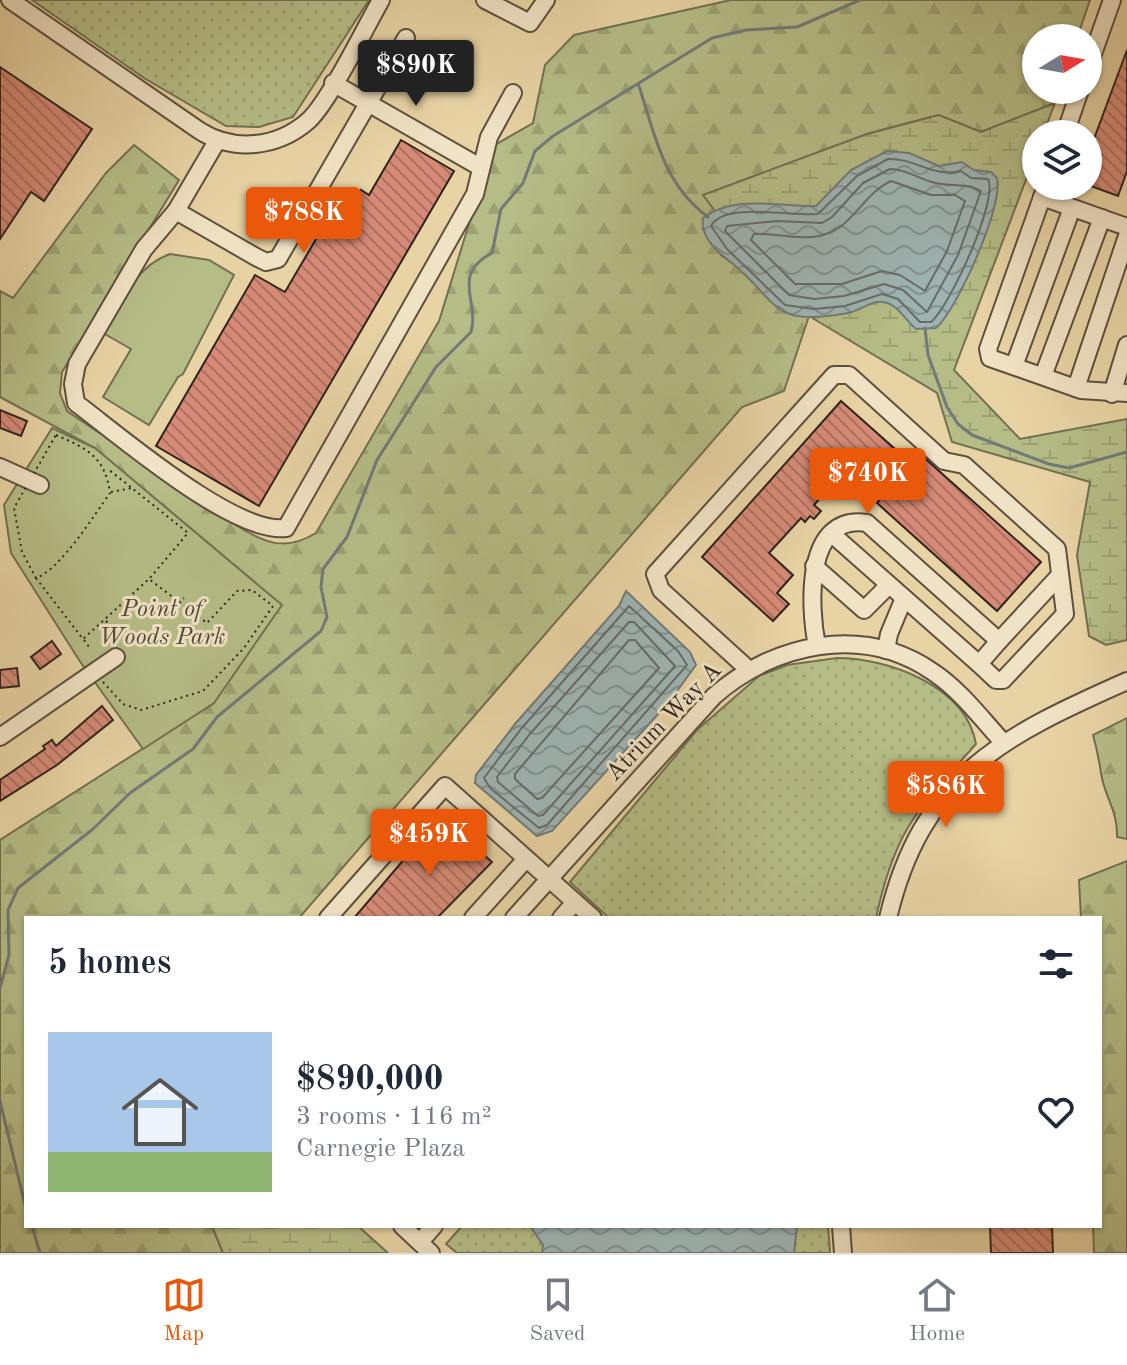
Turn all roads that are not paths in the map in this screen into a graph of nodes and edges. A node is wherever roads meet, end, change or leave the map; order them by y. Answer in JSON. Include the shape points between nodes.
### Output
{"nodes":[{"id":1,"x":10,"y":0,"type":"edge"},
{"id":2,"x":381,"y":0,"type":"edge"},
{"id":3,"x":485,"y":0,"type":"edge"},
{"id":4,"x":546,"y":0,"type":"edge"},
{"id":5,"x":1112,"y":0,"type":"edge"},
{"id":6,"x":1102,"y":28,"type":"edge"},
{"id":7,"x":406,"y":38,"type":"dead end"},
{"id":8,"x":333,"y":83,"type":"junction"},
{"id":9,"x":513,"y":93,"type":"dead end"},
{"id":10,"x":369,"y":104,"type":"junction"},
{"id":11,"x":217,"y":141,"type":"junction"},
{"id":12,"x":480,"y":167,"type":"junction"},
{"id":13,"x":1041,"y":200,"type":"edge"},
{"id":14,"x":1058,"y":200,"type":"edge"},
{"id":15,"x":1072,"y":208,"type":"junction"},
{"id":16,"x":176,"y":211,"type":"junction"},
{"id":17,"x":1102,"y":218,"type":"junction"},
{"id":18,"x":1127,"y":227,"type":"edge"},
{"id":19,"x":1127,"y":236,"type":"edge"},
{"id":20,"x":1127,"y":345,"type":"edge"},
{"id":21,"x":1014,"y":366,"type":"junction"},
{"id":22,"x":1043,"y":376,"type":"junction"},
{"id":23,"x":1076,"y":388,"type":"junction"},
{"id":24,"x":1119,"y":393,"type":"edge"},
{"id":25,"x":0,"y":467,"type":"edge"},
{"id":26,"x":34,"y":482,"type":"road end"},
{"id":27,"x":833,"y":535,"type":"junction"},
{"id":28,"x":814,"y":566,"type":"junction"},
{"id":29,"x":1060,"y":575,"type":"junction"},
{"id":30,"x":889,"y":585,"type":"junction"},
{"id":31,"x":904,"y":598,"type":"junction"},
{"id":32,"x":999,"y":641,"type":"junction"},
{"id":33,"x":817,"y":646,"type":"junction"},
{"id":34,"x":886,"y":650,"type":"junction"},
{"id":35,"x":116,"y":657,"type":"dead end"},
{"id":36,"x":979,"y":664,"type":"junction"},
{"id":37,"x":748,"y":669,"type":"junction"},
{"id":38,"x":1127,"y":681,"type":"edge"},
{"id":39,"x":0,"y":737,"type":"edge"},
{"id":40,"x":1002,"y":741,"type":"junction"},
{"id":41,"x":526,"y":859,"type":"junction"},
{"id":42,"x":549,"y":879,"type":"junction"},
{"id":43,"x":575,"y":902,"type":"junction"},
{"id":44,"x":330,"y":916,"type":"edge"},
{"id":45,"x":475,"y":916,"type":"edge"},
{"id":46,"x":516,"y":916,"type":"edge"},
{"id":47,"x":563,"y":916,"type":"edge"},
{"id":48,"x":591,"y":916,"type":"edge"},
{"id":49,"x":889,"y":916,"type":"edge"},
{"id":50,"x":404,"y":1228,"type":"edge"},
{"id":51,"x":433,"y":1228,"type":"edge"},
{"id":52,"x":841,"y":1228,"type":"edge"},
{"id":53,"x":426,"y":1248,"type":"edge"},
{"id":54,"x":843,"y":1253,"type":"edge"}],
"edges":[{"from":1,"to":11,"type":"street"},
{"from":2,"to":8,"type":"street"},
{"from":3,"to":4,"type":"street","via":[[530,23]]},
{"from":5,"to":6,"type":"street"},
{"from":7,"to":10,"type":"street"},
{"from":8,"to":10,"type":"street"},
{"from":8,"to":11,"type":"street","via":[[315,112],[293,131],[255,144]]},
{"from":9,"to":12,"type":"street"},
{"from":10,"to":12,"type":"street"},
{"from":10,"to":16,"type":"street","via":[[274,262]]},
{"from":11,"to":16,"type":"street"},
{"from":12,"to":16,"type":"street","via":[[475,194],[429,280],[286,528],[258,527],[187,486],[76,403],[73,395],[77,364],[144,249]]},
{"from":13,"to":21,"type":"street","via":[[988,349],[990,358]]},
{"from":14,"to":15,"type":"street"},
{"from":15,"to":17,"type":"street"},
{"from":15,"to":21,"type":"street"},
{"from":17,"to":18,"type":"street"},
{"from":17,"to":22,"type":"street"},
{"from":19,"to":23,"type":"street"},
{"from":20,"to":24,"type":"street"},
{"from":21,"to":22,"type":"street"},
{"from":22,"to":23,"type":"street"},
{"from":23,"to":24,"type":"street"},
{"from":25,"to":26,"type":"street"},
{"from":27,"to":28,"type":"street"},
{"from":27,"to":30,"type":"street"},
{"from":27,"to":32,"type":"street","via":[[854,521],[867,523]]},
{"from":28,"to":30,"type":"street","via":[[864,610]]},
{"from":28,"to":33,"type":"street"},
{"from":29,"to":32,"type":"street"},
{"from":29,"to":36,"type":"street","via":[[1065,614],[1003,680]]},
{"from":29,"to":37,"type":"street","via":[[1057,549],[964,465],[944,461],[849,375],[837,373],[655,574],[661,590]]},
{"from":30,"to":31,"type":"street"},
{"from":31,"to":34,"type":"street"},
{"from":31,"to":36,"type":"street"},
{"from":32,"to":36,"type":"street"},
{"from":33,"to":34,"type":"street","name":"Atrium Way A"},
{"from":33,"to":37,"type":"street","name":"Atrium Way A","via":[[791,650]]},
{"from":34,"to":40,"type":"street","name":"Atrium Way A","via":[[935,673]]},
{"from":35,"to":39,"type":"street"},
{"from":37,"to":42,"type":"street","name":"Atrium Way A","via":[[714,696]]},
{"from":38,"to":40,"type":"street"},
{"from":40,"to":49,"type":"street","via":[[961,777],[927,821]]},
{"from":41,"to":42,"type":"street"},
{"from":41,"to":44,"type":"street","via":[[445,786]]},
{"from":41,"to":45,"type":"street"},
{"from":42,"to":43,"type":"street"},
{"from":42,"to":46,"type":"street","name":"Atrium Way A"},
{"from":43,"to":47,"type":"street"},
{"from":43,"to":48,"type":"street"},
{"from":50,"to":53,"type":"street"},
{"from":51,"to":53,"type":"street"},
{"from":52,"to":54,"type":"street"}]}
